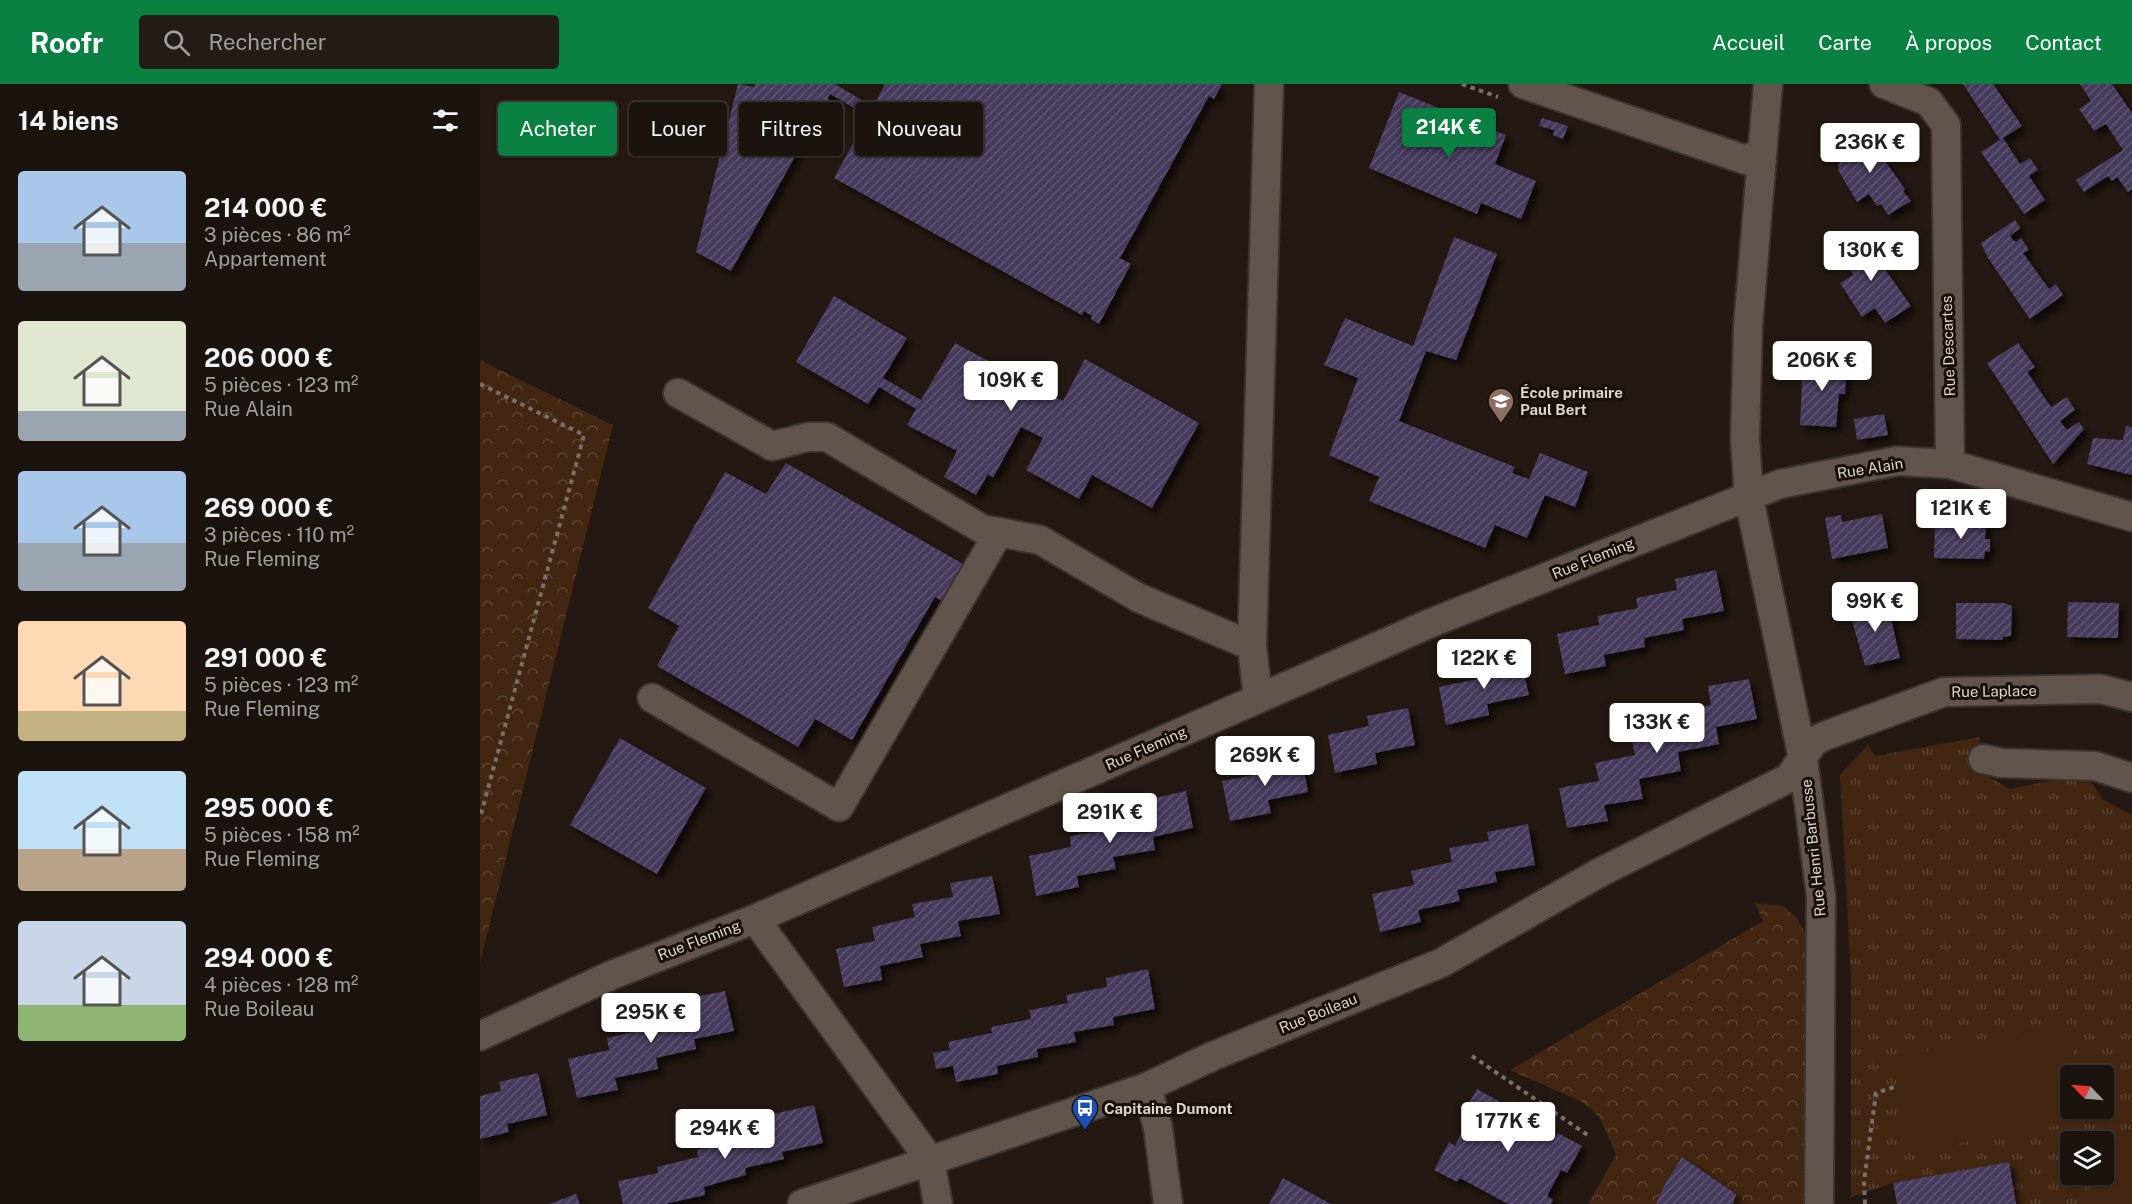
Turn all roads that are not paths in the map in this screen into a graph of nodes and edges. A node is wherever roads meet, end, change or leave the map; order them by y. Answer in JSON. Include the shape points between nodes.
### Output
{"nodes":[{"id":1,"x":1269,"y":84,"type":"edge"},
{"id":2,"x":1768,"y":84,"type":"edge"},
{"id":3,"x":1884,"y":84,"type":"edge"},
{"id":4,"x":1515,"y":92,"type":"edge"},
{"id":5,"x":1761,"y":152,"type":"junction"},
{"id":6,"x":678,"y":393,"type":"dead end"},
{"id":7,"x":1950,"y":464,"type":"junction"},
{"id":8,"x":1749,"y":498,"type":"junction"},
{"id":9,"x":2132,"y":517,"type":"edge"},
{"id":10,"x":999,"y":532,"type":"junction"},
{"id":11,"x":1252,"y":646,"type":"junction"},
{"id":12,"x":652,"y":698,"type":"dead end"},
{"id":13,"x":2132,"y":698,"type":"edge"},
{"id":14,"x":1258,"y":699,"type":"junction"},
{"id":15,"x":1803,"y":759,"type":"junction"},
{"id":16,"x":1983,"y":759,"type":"dead end"},
{"id":17,"x":2132,"y":778,"type":"edge"},
{"id":18,"x":755,"y":919,"type":"junction"},
{"id":19,"x":480,"y":1036,"type":"edge"},
{"id":20,"x":1147,"y":1087,"type":"junction"},
{"id":21,"x":930,"y":1160,"type":"junction"},
{"id":22,"x":802,"y":1204,"type":"edge"},
{"id":23,"x":938,"y":1204,"type":"edge"},
{"id":24,"x":1168,"y":1204,"type":"edge"},
{"id":25,"x":1819,"y":1204,"type":"edge"}],
"edges":[{"from":1,"to":11,"type":"street"},
{"from":2,"to":5,"type":"street","name":"Rue Henri Barbusse"},
{"from":3,"to":7,"type":"street","name":"Rue Descartes","via":[[1929,102],[1946,125]]},
{"from":4,"to":5,"type":"street","via":[[1746,160]]},
{"from":5,"to":8,"type":"street","name":"Rue Henri Barbusse","via":[[1744,406]]},
{"from":6,"to":10,"type":"street","via":[[772,446],[808,437],[827,437],[982,529]]},
{"from":7,"to":8,"type":"street","name":"Rue Alain","via":[[1897,461],[1780,484]]},
{"from":7,"to":9,"type":"street","name":"Rue Alain"},
{"from":8,"to":14,"type":"street","name":"Rue Fleming","via":[[1431,623]]},
{"from":8,"to":15,"type":"street","name":"Rue Henri Barbusse"},
{"from":10,"to":11,"type":"street","via":[[1040,540],[1139,598]]},
{"from":10,"to":12,"type":"street","via":[[839,807]]},
{"from":11,"to":14,"type":"street"},
{"from":13,"to":15,"type":"street","name":"Rue Laplace","via":[[2101,689],[1944,692],[1814,741]]},
{"from":14,"to":18,"type":"street","name":"Rue Fleming"},
{"from":15,"to":20,"type":"street","name":"Rue Boileau","via":[[1789,778],[1599,873],[1441,963]]},
{"from":15,"to":25,"type":"street","name":"Rue Henri Barbusse","via":[[1821,896]]},
{"from":16,"to":17,"type":"street","via":[[2095,766]]},
{"from":18,"to":19,"type":"street","name":"Rue Fleming","via":[[612,975]]},
{"from":18,"to":21,"type":"street"},
{"from":20,"to":21,"type":"street","name":"Rue Boileau"},
{"from":20,"to":24,"type":"street","via":[[1158,1128]]},
{"from":21,"to":22,"type":"street","name":"Rue Boileau"},
{"from":21,"to":23,"type":"street"}]}
